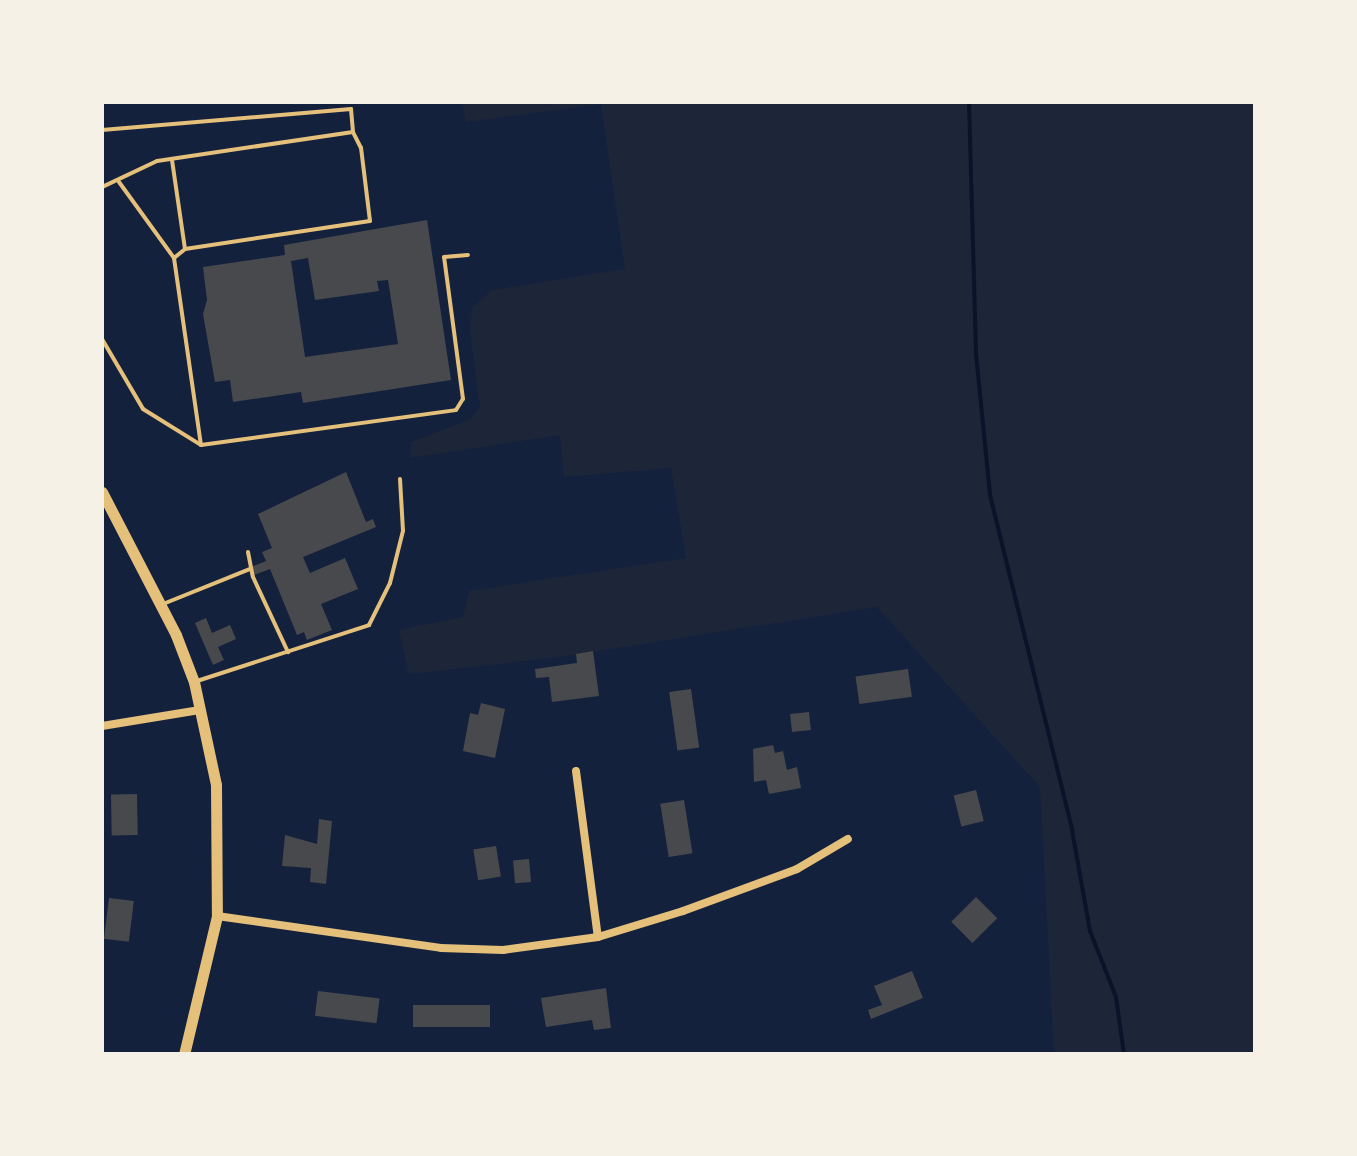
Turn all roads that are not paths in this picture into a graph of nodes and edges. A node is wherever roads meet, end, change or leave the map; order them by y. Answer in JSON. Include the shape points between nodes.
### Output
{"nodes":[{"id":1,"x":102,"y":130,"type":"edge"},
{"id":2,"x":353,"y":132,"type":"junction"},
{"id":3,"x":172,"y":159,"type":"junction"},
{"id":4,"x":119,"y":182,"type":"junction"},
{"id":5,"x":102,"y":187,"type":"edge"},
{"id":6,"x":185,"y":249,"type":"junction"},
{"id":7,"x":468,"y":255,"type":"dead end"},
{"id":8,"x":174,"y":258,"type":"junction"},
{"id":9,"x":102,"y":339,"type":"edge"},
{"id":10,"x":201,"y":445,"type":"junction"},
{"id":11,"x":400,"y":479,"type":"dead end"},
{"id":12,"x":102,"y":492,"type":"edge"},
{"id":13,"x":248,"y":552,"type":"dead end"},
{"id":14,"x":250,"y":569,"type":"junction"},
{"id":15,"x":163,"y":604,"type":"junction"},
{"id":16,"x":288,"y":652,"type":"junction"},
{"id":17,"x":194,"y":682,"type":"junction"},
{"id":18,"x":200,"y":710,"type":"junction"},
{"id":19,"x":102,"y":726,"type":"edge"},
{"id":20,"x":576,"y":771,"type":"dead end"},
{"id":21,"x":848,"y":839,"type":"dead end"},
{"id":22,"x":217,"y":916,"type":"junction"},
{"id":23,"x":598,"y":937,"type":"junction"},
{"id":24,"x":184,"y":1054,"type":"edge"}],
"edges":[{"from":1,"to":2,"type":"lane","via":[[351,109]]},
{"from":2,"to":3,"type":"lane"},
{"from":2,"to":6,"type":"lane","via":[[361,148],[370,221]]},
{"from":3,"to":4,"type":"lane","via":[[157,161]]},
{"from":3,"to":6,"type":"lane"},
{"from":4,"to":5,"type":"lane"},
{"from":4,"to":8,"type":"lane"},
{"from":6,"to":8,"type":"lane"},
{"from":7,"to":10,"type":"lane","via":[[444,257],[463,399],[456,410]]},
{"from":8,"to":10,"type":"lane"},
{"from":9,"to":10,"type":"lane","via":[[143,409]]},
{"from":11,"to":16,"type":"lane","via":[[403,531],[390,583],[369,625]]},
{"from":12,"to":15,"type":"main road"},
{"from":13,"to":14,"type":"lane"},
{"from":14,"to":15,"type":"lane"},
{"from":14,"to":16,"type":"lane"},
{"from":15,"to":17,"type":"main road"},
{"from":16,"to":17,"type":"lane"},
{"from":17,"to":18,"type":"main road"},
{"from":18,"to":19,"type":"street"},
{"from":18,"to":22,"type":"main road","via":[[216,785]]},
{"from":20,"to":23,"type":"street"},
{"from":21,"to":23,"type":"street","via":[[797,869]]},
{"from":22,"to":23,"type":"street","via":[[441,948],[503,950]]},
{"from":22,"to":24,"type":"main road"}]}
